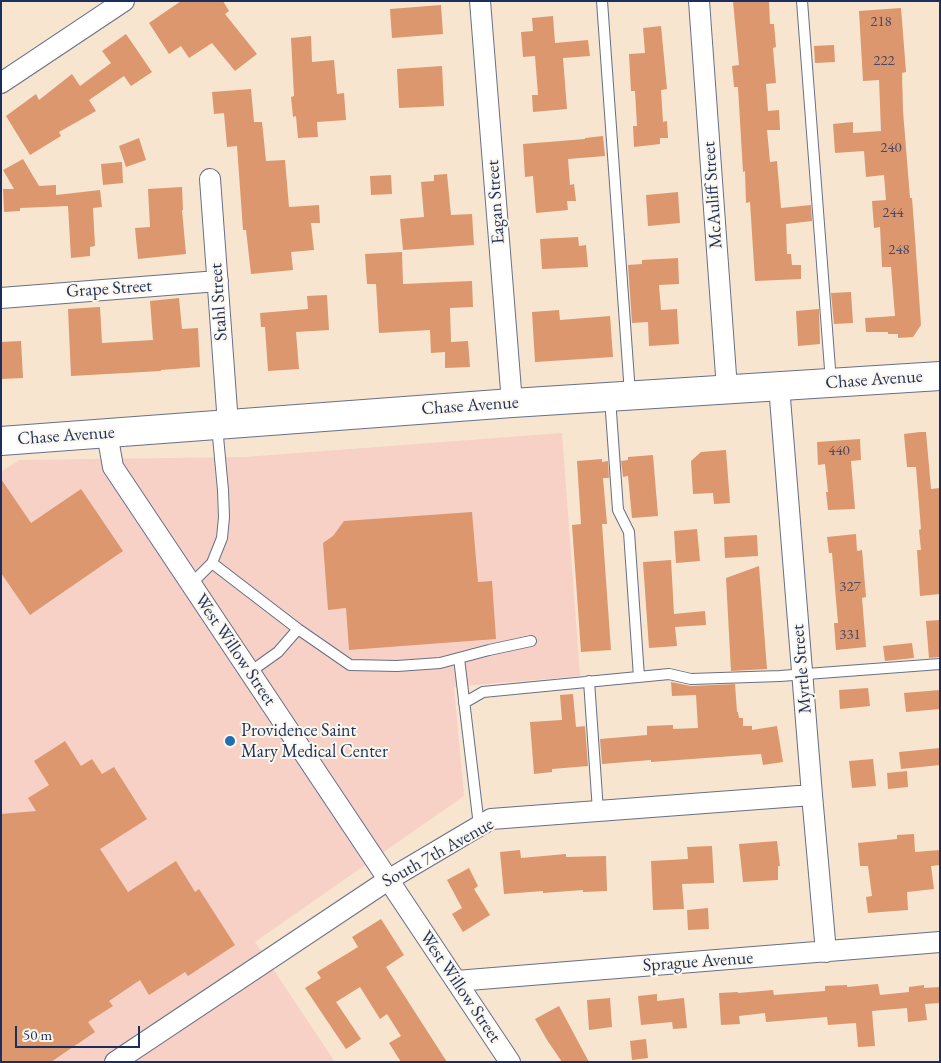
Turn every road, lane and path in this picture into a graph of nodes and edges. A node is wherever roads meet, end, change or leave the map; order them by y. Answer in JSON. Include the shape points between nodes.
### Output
{"nodes":[{"id":1,"x":124,"y":1,"type":"edge"},
{"id":2,"x":480,"y":1,"type":"edge"},
{"id":3,"x":602,"y":1,"type":"edge"},
{"id":4,"x":699,"y":1,"type":"edge"},
{"id":5,"x":802,"y":1,"type":"edge"},
{"id":6,"x":1,"y":83,"type":"edge"},
{"id":7,"x":210,"y":179,"type":"dead end"},
{"id":8,"x":218,"y":281,"type":"junction"},
{"id":9,"x":1,"y":298,"type":"edge"},
{"id":10,"x":940,"y":376,"type":"edge"},
{"id":11,"x":831,"y":383,"type":"junction"},
{"id":12,"x":779,"y":386,"type":"junction"},
{"id":13,"x":727,"y":389,"type":"junction"},
{"id":14,"x":620,"y":396,"type":"junction"},
{"id":15,"x":512,"y":403,"type":"junction"},
{"id":16,"x":222,"y":424,"type":"junction"},
{"id":17,"x":107,"y":433,"type":"junction"},
{"id":18,"x":1,"y":441,"type":"edge"},
{"id":19,"x":212,"y":563,"type":"junction"},
{"id":20,"x":191,"y":584,"type":"junction"},
{"id":21,"x":298,"y":629,"type":"junction"},
{"id":22,"x":531,"y":641,"type":"dead end"},
{"id":23,"x":459,"y":658,"type":"junction"},
{"id":24,"x":940,"y":664,"type":"edge"},
{"id":25,"x":250,"y":672,"type":"junction"},
{"id":26,"x":639,"y":676,"type":"junction"},
{"id":27,"x":802,"y":676,"type":"junction"},
{"id":28,"x":589,"y":681,"type":"junction"},
{"id":29,"x":464,"y":703,"type":"junction"},
{"id":30,"x":812,"y":794,"type":"junction"},
{"id":31,"x":598,"y":811,"type":"junction"},
{"id":32,"x":479,"y":826,"type":"junction"},
{"id":33,"x":388,"y":880,"type":"junction"},
{"id":34,"x":940,"y":942,"type":"edge"},
{"id":35,"x":826,"y":952,"type":"junction"},
{"id":36,"x":456,"y":981,"type":"junction"},
{"id":37,"x":115,"y":1062,"type":"edge"},
{"id":38,"x":510,"y":1062,"type":"edge"}],
"edges":[{"from":1,"to":6,"type":"street"},
{"from":2,"to":15,"type":"street","name":"Eagan Street"},
{"from":3,"to":14,"type":"lane"},
{"from":4,"to":13,"type":"street","name":"McAuliff Street"},
{"from":5,"to":11,"type":"lane"},
{"from":7,"to":8,"type":"street","name":"Stahl Street"},
{"from":8,"to":9,"type":"street","name":"Grape Street"},
{"from":8,"to":16,"type":"street","name":"Stahl Street"},
{"from":10,"to":11,"type":"street","name":"Chase Avenue"},
{"from":11,"to":12,"type":"street","name":"Chase Avenue"},
{"from":12,"to":13,"type":"street","name":"Chase Avenue"},
{"from":12,"to":27,"type":"street","name":"Myrtle Street"},
{"from":13,"to":14,"type":"street","name":"Chase Avenue"},
{"from":14,"to":15,"type":"street","name":"Chase Avenue"},
{"from":14,"to":26,"type":"lane","via":[[618,510],[629,532]]},
{"from":15,"to":16,"type":"street","name":"Chase Avenue"},
{"from":16,"to":17,"type":"street","name":"Chase Avenue"},
{"from":16,"to":19,"type":"lane","via":[[224,517],[222,538]]},
{"from":17,"to":18,"type":"street","name":"Chase Avenue"},
{"from":17,"to":20,"type":"street","name":"West Willow Street","via":[[113,467]]},
{"from":19,"to":20,"type":"lane"},
{"from":19,"to":21,"type":"lane"},
{"from":20,"to":25,"type":"street","name":"West Willow Street"},
{"from":21,"to":23,"type":"lane","via":[[350,665],[405,666]]},
{"from":21,"to":25,"type":"lane","via":[[278,652]]},
{"from":22,"to":23,"type":"lane"},
{"from":23,"to":29,"type":"lane"},
{"from":24,"to":27,"type":"lane"},
{"from":25,"to":33,"type":"street","name":"West Willow Street"},
{"from":26,"to":27,"type":"lane","via":[[669,674],[691,679]]},
{"from":26,"to":28,"type":"lane"},
{"from":27,"to":30,"type":"street","name":"Myrtle Street"},
{"from":28,"to":29,"type":"lane","via":[[483,692]]},
{"from":28,"to":31,"type":"lane"},
{"from":29,"to":32,"type":"lane"},
{"from":30,"to":31,"type":"street","name":"South 7th Avenue"},
{"from":30,"to":35,"type":"street","name":"Myrtle Street"},
{"from":31,"to":32,"type":"street","name":"South 7th Avenue","via":[[492,819]]},
{"from":32,"to":33,"type":"street","name":"South 7th Avenue"},
{"from":33,"to":36,"type":"street","name":"West Willow Street"},
{"from":33,"to":37,"type":"street","name":"South 7th Avenue"},
{"from":34,"to":35,"type":"street","name":"Sprague Avenue"},
{"from":35,"to":36,"type":"street","name":"Sprague Avenue"},
{"from":36,"to":38,"type":"street","name":"West Willow Street"}]}
